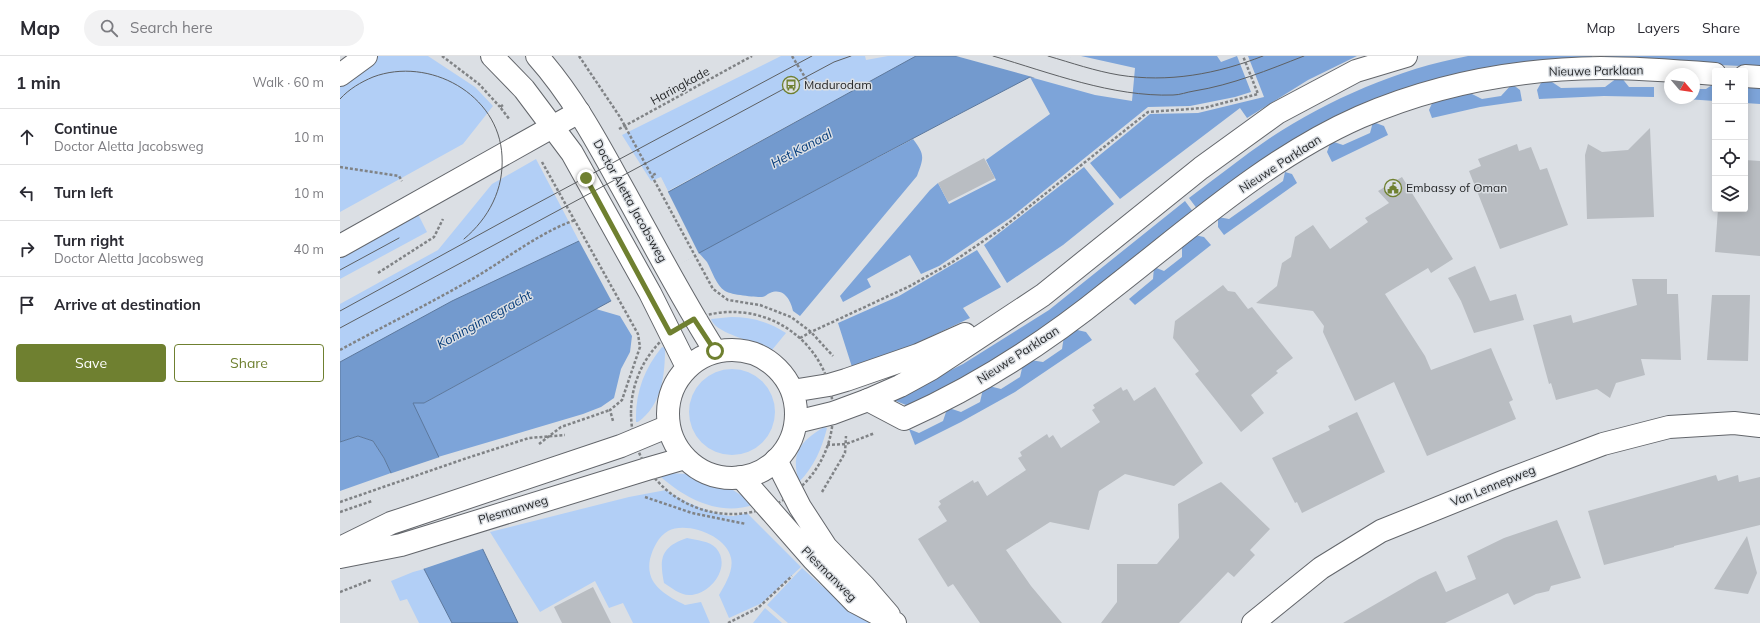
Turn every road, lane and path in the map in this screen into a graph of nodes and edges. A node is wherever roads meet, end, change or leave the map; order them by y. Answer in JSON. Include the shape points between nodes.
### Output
{"nodes":[{"id":1,"x":366,"y":56,"type":"edge"},
{"id":2,"x":442,"y":56,"type":"edge"},
{"id":3,"x":492,"y":56,"type":"edge"},
{"id":4,"x":537,"y":56,"type":"edge"},
{"id":5,"x":579,"y":56,"type":"edge"},
{"id":6,"x":752,"y":56,"type":"edge"},
{"id":7,"x":792,"y":56,"type":"edge"},
{"id":8,"x":1243,"y":56,"type":"edge"},
{"id":9,"x":1406,"y":56,"type":"edge"},
{"id":10,"x":1712,"y":74,"type":"edge"},
{"id":11,"x":340,"y":75,"type":"edge"},
{"id":12,"x":1748,"y":76,"type":"edge"},
{"id":13,"x":1760,"y":77,"type":"edge"},
{"id":14,"x":811,"y":88,"type":"dead end"},
{"id":15,"x":500,"y":107,"type":"dead end"},
{"id":16,"x":580,"y":112,"type":"junction"},
{"id":17,"x":554,"y":126,"type":"junction"},
{"id":18,"x":624,"y":126,"type":"junction"},
{"id":19,"x":615,"y":131,"type":"dead end"},
{"id":20,"x":340,"y":167,"type":"edge"},
{"id":21,"x":657,"y":173,"type":"dead end"},
{"id":22,"x":653,"y":175,"type":"junction"},
{"id":23,"x":413,"y":205,"type":"junction"},
{"id":24,"x":444,"y":217,"type":"dead end"},
{"id":25,"x":340,"y":246,"type":"edge"},
{"id":26,"x":699,"y":265,"type":"dead end"},
{"id":27,"x":378,"y":273,"type":"dead end"},
{"id":28,"x":1043,"y":295,"type":"junction"},
{"id":29,"x":624,"y":308,"type":"dead end"},
{"id":30,"x":694,"y":319,"type":"junction"},
{"id":31,"x":670,"y":333,"type":"junction"},
{"id":32,"x":800,"y":338,"type":"junction"},
{"id":33,"x":340,"y":350,"type":"edge"},
{"id":34,"x":715,"y":351,"type":"junction"},
{"id":35,"x":687,"y":367,"type":"junction"},
{"id":36,"x":829,"y":385,"type":"junction"},
{"id":37,"x":792,"y":391,"type":"junction"},
{"id":38,"x":868,"y":400,"type":"junction"},
{"id":39,"x":610,"y":410,"type":"dead end"},
{"id":40,"x":833,"y":412,"type":"junction"},
{"id":41,"x":625,"y":415,"type":"dead end"},
{"id":42,"x":619,"y":418,"type":"dead end"},
{"id":43,"x":904,"y":419,"type":"junction"},
{"id":44,"x":796,"y":422,"type":"junction"},
{"id":45,"x":608,"y":424,"type":"dead end"},
{"id":46,"x":669,"y":426,"type":"junction"},
{"id":47,"x":1760,"y":426,"type":"edge"},
{"id":48,"x":570,"y":435,"type":"dead end"},
{"id":49,"x":549,"y":436,"type":"junction"},
{"id":50,"x":827,"y":445,"type":"junction"},
{"id":51,"x":538,"y":446,"type":"dead end"},
{"id":52,"x":685,"y":458,"type":"junction"},
{"id":53,"x":776,"y":460,"type":"junction"},
{"id":54,"x":810,"y":476,"type":"dead end"},
{"id":55,"x":741,"y":477,"type":"junction"},
{"id":56,"x":666,"y":489,"type":"dead end"},
{"id":57,"x":376,"y":500,"type":"dead end"},
{"id":58,"x":340,"y":502,"type":"edge"},
{"id":59,"x":340,"y":512,"type":"edge"},
{"id":60,"x":747,"y":512,"type":"dead end"},
{"id":61,"x":340,"y":548,"type":"edge"},
{"id":62,"x":340,"y":557,"type":"edge"},
{"id":63,"x":796,"y":572,"type":"dead end"},
{"id":64,"x":728,"y":623,"type":"edge"},
{"id":65,"x":895,"y":623,"type":"edge"},
{"id":66,"x":1253,"y":623,"type":"edge"}],
"edges":[{"from":1,"to":11,"type":"main road"},
{"from":2,"to":15,"type":"path","via":[[479,84]]},
{"from":3,"to":17,"type":"main road","via":[[524,89]]},
{"from":4,"to":16,"type":"main road","name":"Doctor Aletta Jacobsweg"},
{"from":5,"to":18,"type":"path"},
{"from":6,"to":18,"type":"path","name":"Haringkade"},
{"from":7,"to":14,"type":"path"},
{"from":8,"to":32,"type":"path","via":[[1258,94],[1204,108],[1148,112],[1001,229],[954,261],[910,286]]},
{"from":9,"to":28,"type":"main road","via":[[1356,71],[1277,113],[1201,168]]},
{"from":10,"to":43,"type":"main road","name":"Nieuwe Parklaan","via":[[1599,68],[1489,78],[1440,89],[1359,118],[1281,160],[1039,344],[947,399]]},
{"from":12,"to":13,"type":"main road"},
{"from":16,"to":17,"type":"main road"},
{"from":16,"to":30,"type":"main road","name":"Doctor Aletta Jacobsweg"},
{"from":17,"to":23,"type":"main road"},
{"from":17,"to":31,"type":"main road","via":[[572,153]]},
{"from":18,"to":19,"type":"path","name":"Haringkade"},
{"from":18,"to":22,"type":"path"},
{"from":20,"to":23,"type":"path","via":[[399,176]]},
{"from":21,"to":22,"type":"path"},
{"from":22,"to":26,"type":"path"},
{"from":23,"to":25,"type":"main road"},
{"from":24,"to":27,"type":"path","via":[[434,237]]},
{"from":28,"to":36,"type":"main road","via":[[918,355]]},
{"from":28,"to":38,"type":"main road","via":[[930,369]]},
{"from":29,"to":33,"type":"path","via":[[575,220],[542,235],[467,282]]},
{"from":30,"to":31,"type":"path"},
{"from":30,"to":32,"type":"path","via":[[723,312],[751,314],[777,323]]},
{"from":30,"to":34,"type":"main road","name":"Doctor Aletta Jacobsweg"},
{"from":31,"to":35,"type":"main road"},
{"from":31,"to":41,"type":"path","via":[[653,350],[639,373],[633,392],[631,412]]},
{"from":32,"to":36,"type":"path","via":[[818,360]]},
{"from":34,"to":35,"type":"main road"},
{"from":34,"to":37,"type":"main road","via":[[742,350],[767,360],[778,368]]},
{"from":35,"to":46,"type":"main road","via":[[679,377],[669,401]]},
{"from":36,"to":37,"type":"main road"},
{"from":36,"to":40,"type":"path"},
{"from":37,"to":44,"type":"main road"},
{"from":38,"to":40,"type":"main road"},
{"from":38,"to":43,"type":"main road"},
{"from":39,"to":49,"type":"path","via":[[561,427]]},
{"from":40,"to":44,"type":"main road"},
{"from":40,"to":50,"type":"path"},
{"from":42,"to":45,"type":"path"},
{"from":43,"to":50,"type":"path","via":[[846,444]]},
{"from":44,"to":53,"type":"main road","via":[[786,449]]},
{"from":46,"to":52,"type":"main road","via":[[672,438]]},
{"from":46,"to":61,"type":"main road","name":"Plesmanweg","via":[[622,446],[391,523]]},
{"from":47,"to":66,"type":"main road","name":"Van Lennepweg","via":[[1734,423],[1669,427],[1603,444],[1505,481],[1381,531],[1321,568]]},
{"from":48,"to":49,"type":"path"},
{"from":49,"to":51,"type":"path"},
{"from":49,"to":58,"type":"path","via":[[529,438]]},
{"from":50,"to":54,"type":"path"},
{"from":52,"to":55,"type":"main road","via":[[695,466],[717,476]]},
{"from":52,"to":62,"type":"main road","name":"Plesmanweg","via":[[401,545]]},
{"from":53,"to":55,"type":"main road","via":[[766,468]]},
{"from":53,"to":65,"type":"main road","name":"Plesmanweg","via":[[800,507],[826,547]]},
{"from":55,"to":65,"type":"main road","name":"Plesmanweg","via":[[813,560],[855,602]]},
{"from":56,"to":60,"type":"path","via":[[684,502],[704,510],[725,514]]},
{"from":57,"to":59,"type":"path"},
{"from":63,"to":64,"type":"path","via":[[758,608]]}]}
